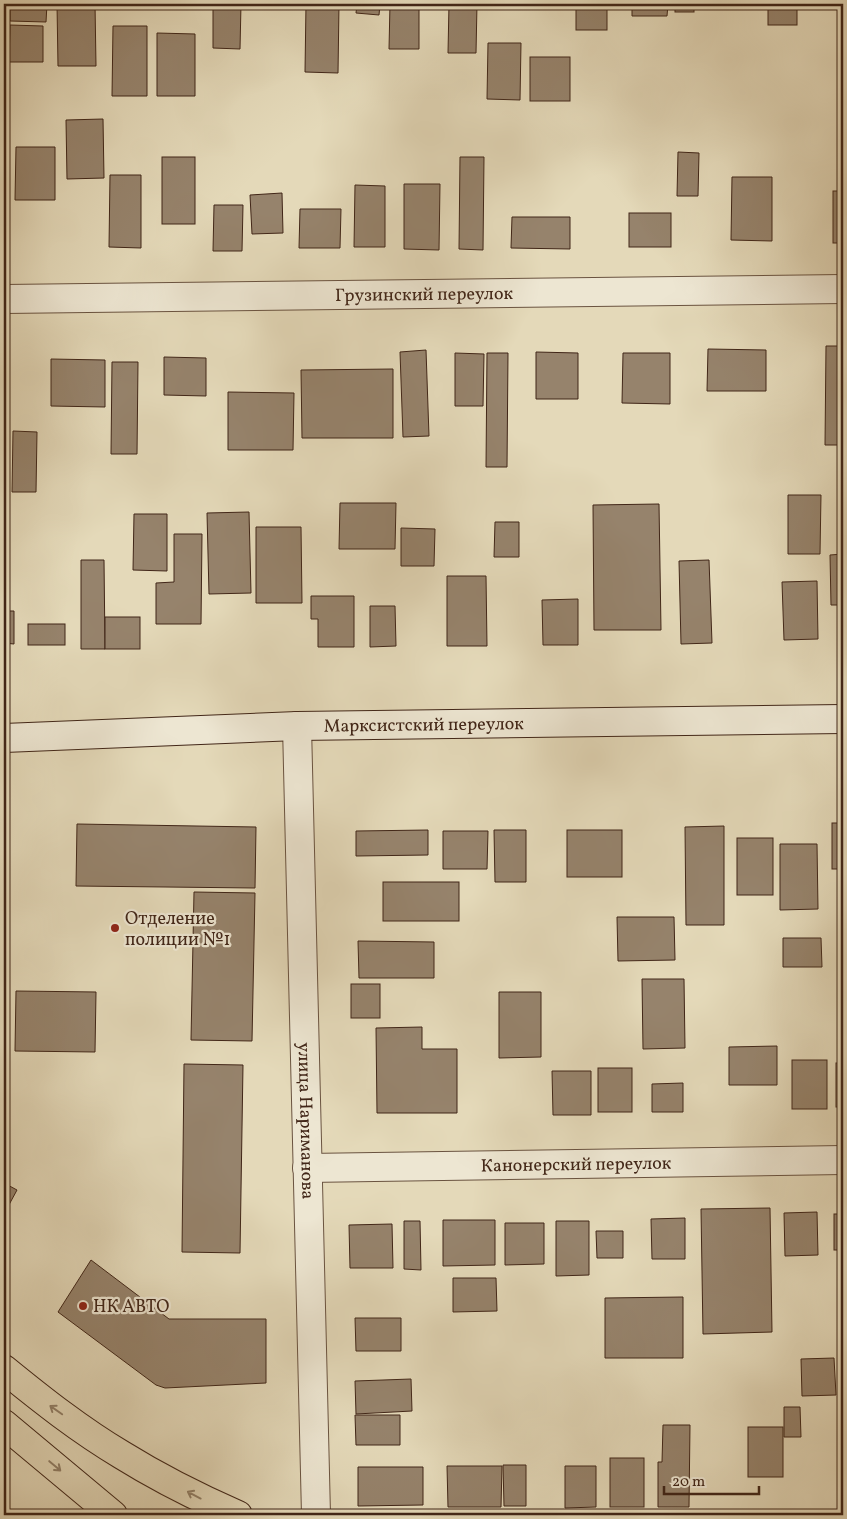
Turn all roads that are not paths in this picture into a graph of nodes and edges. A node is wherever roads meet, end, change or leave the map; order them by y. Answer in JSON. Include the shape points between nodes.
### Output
{"nodes":[{"id":1,"x":843,"y":289,"type":"edge"},
{"id":2,"x":4,"y":299,"type":"edge"},
{"id":3,"x":843,"y":719,"type":"edge"},
{"id":4,"x":297,"y":726,"type":"junction"},
{"id":5,"x":4,"y":738,"type":"edge"},
{"id":6,"x":843,"y":1160,"type":"edge"},
{"id":7,"x":307,"y":1168,"type":"junction"},
{"id":8,"x":4,"y":1369,"type":"edge"},
{"id":9,"x":4,"y":1424,"type":"edge"},
{"id":10,"x":113,"y":1515,"type":"edge"},
{"id":11,"x":238,"y":1515,"type":"edge"},
{"id":12,"x":316,"y":1515,"type":"edge"}],
"edges":[{"from":1,"to":2,"type":"street","name":"Грузинский переулок"},
{"from":3,"to":4,"type":"street","name":"Марксистский переулок"},
{"from":4,"to":5,"type":"street","name":"Марксистский переулок"},
{"from":4,"to":7,"type":"street","name":"улица Нариманова"},
{"from":6,"to":7,"type":"street","name":"Канонерский переулок"},
{"from":7,"to":12,"type":"street","name":"улица Нариманова"},
{"from":11,"to":8,"type":"main road","one_way":true,"via":[[122,1455],[44,1402]]},
{"from":9,"to":10,"type":"main road","one_way":true}]}
